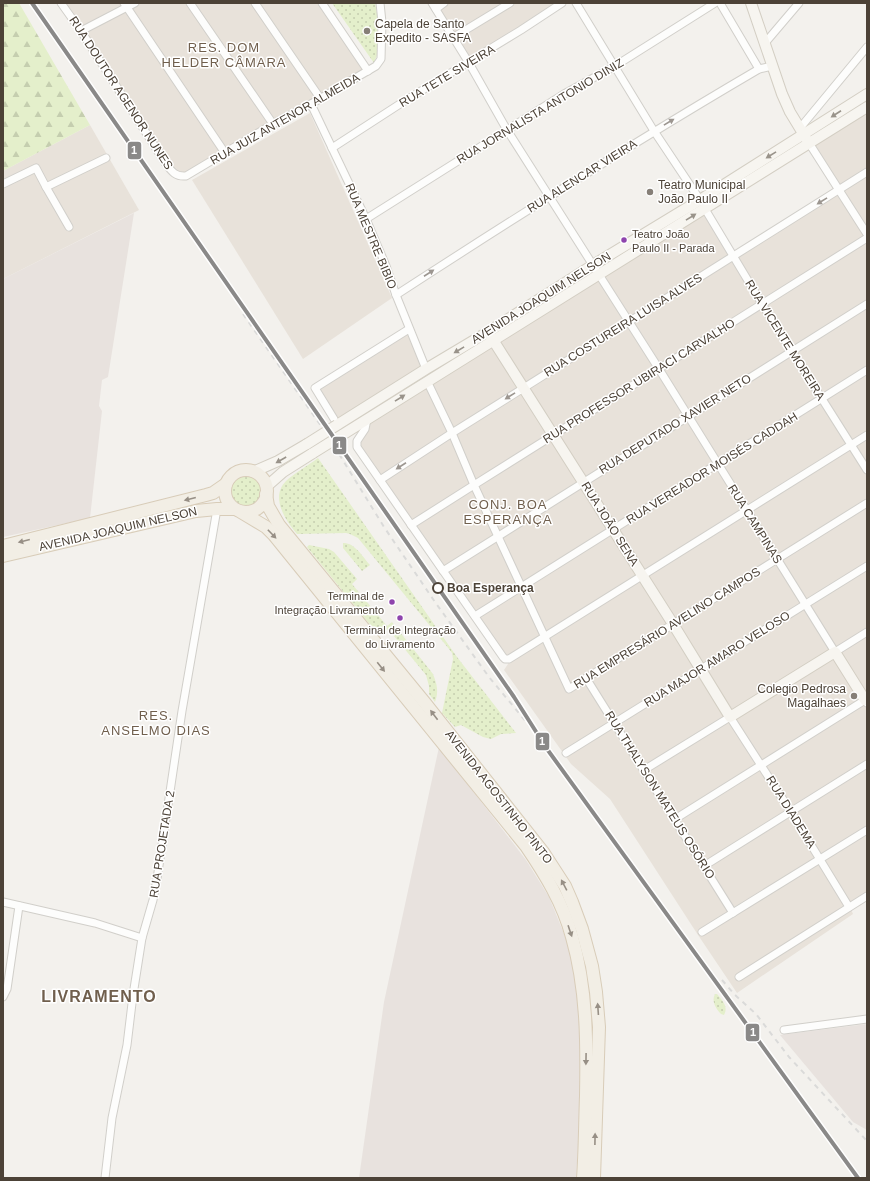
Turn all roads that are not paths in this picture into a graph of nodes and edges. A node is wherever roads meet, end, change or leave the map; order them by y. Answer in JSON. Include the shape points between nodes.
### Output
{"nodes":[{"id":1,"x":61,"y":3,"type":"edge"},
{"id":2,"x":135,"y":3,"type":"edge"},
{"id":3,"x":190,"y":3,"type":"edge"},
{"id":4,"x":255,"y":3,"type":"edge"},
{"id":5,"x":322,"y":3,"type":"edge"},
{"id":6,"x":380,"y":3,"type":"edge"},
{"id":7,"x":444,"y":3,"type":"edge"},
{"id":8,"x":510,"y":3,"type":"edge"},
{"id":9,"x":562,"y":3,"type":"edge"},
{"id":10,"x":576,"y":3,"type":"edge"},
{"id":11,"x":715,"y":3,"type":"edge"},
{"id":12,"x":720,"y":3,"type":"edge"},
{"id":13,"x":751,"y":3,"type":"edge"},
{"id":14,"x":799,"y":3,"type":"edge"},
{"id":15,"x":125,"y":5,"type":"edge"},
{"id":16,"x":434,"y":6,"type":"edge"},
{"id":17,"x":81,"y":31,"type":"junction"},
{"id":18,"x":454,"y":37,"type":"junction"},
{"id":19,"x":765,"y":44,"type":"junction"},
{"id":20,"x":867,"y":47,"type":"edge"},
{"id":21,"x":469,"y":62,"type":"junction"},
{"id":22,"x":615,"y":66,"type":"junction"},
{"id":23,"x":772,"y":66,"type":"junction"},
{"id":24,"x":759,"y":69,"type":"junction"},
{"id":25,"x":368,"y":71,"type":"junction"},
{"id":26,"x":867,"y":94,"type":"edge"},
{"id":27,"x":320,"y":98,"type":"junction"},
{"id":28,"x":311,"y":104,"type":"junction"},
{"id":29,"x":867,"y":107,"type":"edge"},
{"id":30,"x":273,"y":124,"type":"junction"},
{"id":31,"x":507,"y":130,"type":"junction"},
{"id":32,"x":654,"y":131,"type":"junction"},
{"id":33,"x":804,"y":135,"type":"junction"},
{"id":34,"x":332,"y":148,"type":"junction"},
{"id":35,"x":225,"y":153,"type":"junction"},
{"id":36,"x":106,"y":158,"type":"dead end"},
{"id":37,"x":867,"y":172,"type":"edge"},
{"id":38,"x":186,"y":176,"type":"joint"},
{"id":39,"x":3,"y":184,"type":"edge"},
{"id":40,"x":46,"y":187,"type":"junction"},
{"id":41,"x":839,"y":190,"type":"junction"},
{"id":42,"x":549,"y":196,"type":"junction"},
{"id":43,"x":702,"y":204,"type":"junction"},
{"id":44,"x":366,"y":219,"type":"junction"},
{"id":45,"x":69,"y":227,"type":"dead end"},
{"id":46,"x":867,"y":234,"type":"edge"},
{"id":47,"x":867,"y":238,"type":"edge"},
{"id":48,"x":734,"y":256,"type":"junction"},
{"id":49,"x":593,"y":265,"type":"junction"},
{"id":50,"x":598,"y":274,"type":"junction"},
{"id":51,"x":396,"y":295,"type":"junction"},
{"id":52,"x":762,"y":304,"type":"junction"},
{"id":53,"x":867,"y":304,"type":"edge"},
{"id":54,"x":629,"y":322,"type":"junction"},
{"id":55,"x":409,"y":329,"type":"junction"},
{"id":56,"x":491,"y":336,"type":"junction"},
{"id":57,"x":792,"y":351,"type":"junction"},
{"id":58,"x":426,"y":369,"type":"junction"},
{"id":59,"x":659,"y":369,"type":"junction"},
{"id":60,"x":867,"y":370,"type":"edge"},
{"id":61,"x":428,"y":380,"type":"junction"},
{"id":62,"x":523,"y":388,"type":"junction"},
{"id":63,"x":821,"y":399,"type":"junction"},
{"id":64,"x":688,"y":416,"type":"junction"},
{"id":65,"x":367,"y":419,"type":"junction"},
{"id":66,"x":335,"y":422,"type":"junction"},
{"id":67,"x":452,"y":433,"type":"junction"},
{"id":68,"x":554,"y":435,"type":"junction"},
{"id":69,"x":867,"y":435,"type":"edge"},
{"id":70,"x":851,"y":445,"type":"junction"},
{"id":71,"x":718,"y":464,"type":"junction"},
{"id":72,"x":867,"y":470,"type":"edge"},
{"id":73,"x":253,"y":472,"type":"junction"},
{"id":74,"x":380,"y":480,"type":"junction"},
{"id":75,"x":583,"y":482,"type":"junction"},
{"id":76,"x":226,"y":484,"type":"junction"},
{"id":77,"x":474,"y":485,"type":"junction"},
{"id":78,"x":266,"y":490,"type":"junction"},
{"id":79,"x":867,"y":503,"type":"edge"},
{"id":80,"x":217,"y":508,"type":"junction"},
{"id":81,"x":238,"y":510,"type":"junction"},
{"id":82,"x":746,"y":510,"type":"junction"},
{"id":83,"x":411,"y":526,"type":"junction"},
{"id":84,"x":613,"y":529,"type":"junction"},
{"id":85,"x":498,"y":536,"type":"junction"},
{"id":86,"x":3,"y":546,"type":"edge"},
{"id":87,"x":3,"y":556,"type":"edge"},
{"id":88,"x":777,"y":559,"type":"junction"},
{"id":89,"x":867,"y":566,"type":"edge"},
{"id":90,"x":443,"y":571,"type":"junction"},
{"id":91,"x":642,"y":575,"type":"junction"},
{"id":92,"x":522,"y":587,"type":"junction"},
{"id":93,"x":805,"y":604,"type":"junction"},
{"id":94,"x":475,"y":616,"type":"junction"},
{"id":95,"x":673,"y":624,"type":"junction"},
{"id":96,"x":867,"y":632,"type":"edge"},
{"id":97,"x":545,"y":637,"type":"junction"},
{"id":98,"x":835,"y":652,"type":"junction"},
{"id":99,"x":701,"y":669,"type":"junction"},
{"id":100,"x":586,"y":678,"type":"junction"},
{"id":101,"x":866,"y":701,"type":"edge"},
{"id":102,"x":730,"y":717,"type":"junction"},
{"id":103,"x":615,"y":723,"type":"junction"},
{"id":104,"x":566,"y":753,"type":"dead end"},
{"id":105,"x":761,"y":764,"type":"junction"},
{"id":106,"x":867,"y":764,"type":"edge"},
{"id":107,"x":644,"y":770,"type":"junction"},
{"id":108,"x":791,"y":812,"type":"junction"},
{"id":109,"x":675,"y":819,"type":"junction"},
{"id":110,"x":867,"y":830,"type":"edge"},
{"id":111,"x":820,"y":859,"type":"junction"},
{"id":112,"x":704,"y":866,"type":"junction"},
{"id":113,"x":867,"y":896,"type":"edge"},
{"id":114,"x":3,"y":902,"type":"edge"},
{"id":115,"x":19,"y":906,"type":"junction"},
{"id":116,"x":849,"y":907,"type":"junction"},
{"id":117,"x":734,"y":913,"type":"junction"},
{"id":118,"x":702,"y":932,"type":"dead end"},
{"id":119,"x":142,"y":938,"type":"junction"},
{"id":120,"x":739,"y":977,"type":"dead end"},
{"id":121,"x":3,"y":997,"type":"edge"},
{"id":122,"x":867,"y":1019,"type":"edge"},
{"id":123,"x":784,"y":1030,"type":"dead end"},
{"id":124,"x":105,"y":1178,"type":"edge"},
{"id":125,"x":583,"y":1178,"type":"edge"},
{"id":126,"x":594,"y":1178,"type":"edge"}],
"edges":[{"from":1,"to":17,"type":"street","name":"RUA DOUTOR AGENOR NUNES"},
{"from":2,"to":15,"type":"street"},
{"from":3,"to":30,"type":"street"},
{"from":4,"to":27,"type":"street"},
{"from":5,"to":25,"type":"street"},
{"from":6,"to":25,"type":"street","name":"RUA JUIZ ANTENOR ALMEIDA","via":[[382,59]]},
{"from":7,"to":16,"type":"street"},
{"from":8,"to":18,"type":"street"},
{"from":9,"to":21,"type":"street","name":"RUA TETE SIVEIRA"},
{"from":10,"to":22,"type":"street","name":"RUA VICENTE MOREIRA"},
{"from":11,"to":22,"type":"street","name":"RUA JORNALISTA ANTONIO DINIZ"},
{"from":12,"to":24,"type":"street"},
{"from":13,"to":19,"type":"main road"},
{"from":14,"to":19,"type":"street"},
{"from":15,"to":17,"type":"street"},
{"from":15,"to":35,"type":"street"},
{"from":16,"to":18,"type":"street","name":"RUA CAMPINAS"},
{"from":17,"to":38,"type":"street","name":"RUA DOUTOR AGENOR NUNES","via":[[166,164],[176,175]]},
{"from":18,"to":21,"type":"street","name":"RUA CAMPINAS"},
{"from":19,"to":23,"type":"main road"},
{"from":20,"to":33,"type":"street"},
{"from":21,"to":31,"type":"street","name":"RUA CAMPINAS"},
{"from":21,"to":34,"type":"street","name":"RUA TETE SIVEIRA"},
{"from":22,"to":31,"type":"street","name":"RUA JORNALISTA ANTONIO DINIZ"},
{"from":22,"to":32,"type":"street","name":"RUA VICENTE MOREIRA"},
{"from":23,"to":24,"type":"street","name":"RUA ALENCAR VIEIRA"},
{"from":23,"to":33,"type":"main road","via":[[790,112]]},
{"from":32,"to":24,"type":"street","name":"RUA ALENCAR VIEIRA","one_way":true},
{"from":25,"to":27,"type":"street","name":"RUA JUIZ ANTENOR ALMEIDA"},
{"from":26,"to":33,"type":"main road","name":"AVENIDA JOAQUIM NELSON","one_way":true},
{"from":27,"to":28,"type":"street","name":"RUA JUIZ ANTENOR ALMEIDA"},
{"from":28,"to":30,"type":"street","name":"RUA JUIZ ANTENOR ALMEIDA"},
{"from":28,"to":34,"type":"street","name":"RUA MESTRE BIBIO"},
{"from":29,"to":33,"type":"main road","name":"AVENIDA JOAQUIM NELSON"},
{"from":30,"to":35,"type":"street","name":"RUA JUIZ ANTENOR ALMEIDA"},
{"from":31,"to":42,"type":"street","name":"RUA CAMPINAS"},
{"from":31,"to":44,"type":"street","name":"RUA JORNALISTA ANTONIO DINIZ"},
{"from":32,"to":42,"type":"street","name":"RUA ALENCAR VIEIRA"},
{"from":32,"to":43,"type":"street","name":"RUA VICENTE MOREIRA"},
{"from":33,"to":41,"type":"street"},
{"from":33,"to":43,"type":"main road","name":"AVENIDA JOAQUIM NELSON"},
{"from":34,"to":44,"type":"street","name":"RUA MESTRE BIBIO"},
{"from":35,"to":38,"type":"street","name":"RUA JUIZ ANTENOR ALMEIDA"},
{"from":36,"to":40,"type":"street"},
{"from":37,"to":41,"type":"street","name":"RUA COSTUREIRA LUISA ALVES"},
{"from":39,"to":40,"type":"street","via":[[36,168]]},
{"from":40,"to":45,"type":"street"},
{"from":41,"to":46,"type":"street"},
{"from":41,"to":48,"type":"street","name":"RUA COSTUREIRA LUISA ALVES","one_way":true},
{"from":42,"to":49,"type":"street","name":"RUA CAMPINAS"},
{"from":51,"to":42,"type":"street","name":"RUA ALENCAR VIEIRA","one_way":true},
{"from":43,"to":48,"type":"street","name":"RUA VICENTE MOREIRA"},
{"from":43,"to":49,"type":"main road","name":"AVENIDA JOAQUIM NELSON"},
{"from":50,"to":43,"type":"main road","name":"AVENIDA JOAQUIM NELSON","one_way":true},
{"from":44,"to":51,"type":"street","name":"RUA MESTRE BIBIO"},
{"from":47,"to":52,"type":"street","name":"RUA PROFESSOR UBIRACI CARVALHO"},
{"from":48,"to":52,"type":"street","name":"RUA VICENTE MOREIRA"},
{"from":48,"to":54,"type":"street","name":"RUA COSTUREIRA LUISA ALVES"},
{"from":49,"to":50,"type":"street","name":"RUA CAMPINAS"},
{"from":49,"to":56,"type":"main road","name":"AVENIDA JOAQUIM NELSON"},
{"from":50,"to":54,"type":"street","name":"RUA CAMPINAS"},
{"from":50,"to":56,"type":"main road","name":"AVENIDA JOAQUIM NELSON"},
{"from":51,"to":55,"type":"street","name":"RUA MESTRE BIBIO"},
{"from":52,"to":57,"type":"street","name":"RUA VICENTE MOREIRA"},
{"from":52,"to":59,"type":"street","name":"RUA PROFESSOR UBIRACI CARVALHO"},
{"from":53,"to":57,"type":"street","name":"RUA DEPUTADO XAVIER NETO"},
{"from":54,"to":59,"type":"street","name":"RUA CAMPINAS"},
{"from":54,"to":62,"type":"street","name":"RUA COSTUREIRA LUISA ALVES"},
{"from":55,"to":58,"type":"street","name":"RUA MESTRE BIBIO"},
{"from":55,"to":66,"type":"street","via":[[315,388]]},
{"from":56,"to":58,"type":"main road","name":"AVENIDA JOAQUIM NELSON","one_way":true},
{"from":56,"to":61,"type":"main road","name":"AVENIDA JOAQUIM NELSON"},
{"from":56,"to":62,"type":"main road","name":"RUA JOÃO SENA"},
{"from":57,"to":63,"type":"street","name":"RUA VICENTE MOREIRA"},
{"from":57,"to":64,"type":"street","name":"RUA DEPUTADO XAVIER NETO"},
{"from":58,"to":66,"type":"main road","name":"AVENIDA JOAQUIM NELSON"},
{"from":59,"to":64,"type":"street","name":"RUA CAMPINAS"},
{"from":59,"to":68,"type":"street","name":"RUA PROFESSOR UBIRACI CARVALHO"},
{"from":60,"to":63,"type":"street","name":"RUA VEREADOR MOISÉS CADDAH"},
{"from":65,"to":61,"type":"main road","name":"AVENIDA JOAQUIM NELSON","one_way":true},
{"from":61,"to":67,"type":"street"},
{"from":62,"to":67,"type":"street","name":"RUA COSTUREIRA LUISA ALVES","one_way":true},
{"from":62,"to":68,"type":"main road","name":"RUA JOÃO SENA"},
{"from":63,"to":70,"type":"street","name":"RUA VICENTE MOREIRA"},
{"from":63,"to":71,"type":"street","name":"RUA VEREADOR MOISÉS CADDAH"},
{"from":64,"to":71,"type":"street","name":"RUA CAMPINAS"},
{"from":64,"to":75,"type":"street","name":"RUA DEPUTADO XAVIER NETO"},
{"from":65,"to":74,"type":"street","via":[[365,429],[357,441],[357,447]]},
{"from":65,"to":78,"type":"main road","name":"AVENIDA JOAQUIM NELSON","bridge":true,"via":[[283,472]]},
{"from":66,"to":73,"type":"main road","name":"AVENIDA JOAQUIM NELSON","one_way":true,"bridge":true,"via":[[307,444]]},
{"from":67,"to":74,"type":"street","name":"RUA COSTUREIRA LUISA ALVES","one_way":true},
{"from":67,"to":77,"type":"street"},
{"from":68,"to":75,"type":"main road","name":"RUA JOÃO SENA"},
{"from":68,"to":77,"type":"street","name":"RUA PROFESSOR UBIRACI CARVALHO"},
{"from":69,"to":70,"type":"street"},
{"from":70,"to":72,"type":"street","name":"RUA VICENTE MOREIRA"},
{"from":70,"to":82,"type":"street"},
{"from":71,"to":82,"type":"street","name":"RUA CAMPINAS"},
{"from":71,"to":84,"type":"street","name":"RUA VEREADOR MOISÉS CADDAH"},
{"from":73,"to":76,"type":"main road","via":[[240,471],[229,478]]},
{"from":73,"to":78,"type":"main road","via":[[264,480]]},
{"from":74,"to":83,"type":"street"},
{"from":75,"to":84,"type":"main road","name":"RUA JOÃO SENA"},
{"from":75,"to":85,"type":"street","name":"RUA DEPUTADO XAVIER NETO"},
{"from":76,"to":81,"type":"main road","via":[[226,498],[229,504]]},
{"from":76,"to":86,"type":"main road","name":"AVENIDA JOAQUIM NELSON","one_way":true,"via":[[206,495]]},
{"from":77,"to":83,"type":"street","name":"RUA PROFESSOR UBIRACI CARVALHO"},
{"from":77,"to":85,"type":"street"},
{"from":78,"to":81,"type":"main road","via":[[260,506],[248,512]]},
{"from":126,"to":78,"type":"main road","name":"AVENIDA AGOSTINHO PINTO","one_way":true,"via":[[599,1028],[596,992],[582,928],[567,891],[543,852],[279,525],[268,506]]},
{"from":79,"to":88,"type":"street","name":"RUA EMPRESÁRIO AVELINO CAMPOS"},
{"from":80,"to":81,"type":"main road","name":"AVENIDA JOAQUIM NELSON"},
{"from":80,"to":87,"type":"main road","name":"AVENIDA JOAQUIM NELSON"},
{"from":80,"to":119,"type":"street","name":"RUA PROJETADA 2","via":[[183,703],[157,879]]},
{"from":81,"to":125,"type":"main road","name":"AVENIDA AGOSTINHO PINTO","one_way":true,"via":[[266,527],[274,535],[526,846],[556,894],[572,936],[580,967],[585,1009],[587,1047]]},
{"from":82,"to":88,"type":"street","name":"RUA CAMPINAS"},
{"from":82,"to":91,"type":"street"},
{"from":83,"to":90,"type":"street"},
{"from":84,"to":91,"type":"main road","name":"RUA JOÃO SENA"},
{"from":84,"to":92,"type":"street","name":"RUA VEREADOR MOISÉS CADDAH"},
{"from":85,"to":90,"type":"street","name":"RUA DEPUTADO XAVIER NETO"},
{"from":85,"to":92,"type":"street"},
{"from":88,"to":93,"type":"street","name":"RUA CAMPINAS"},
{"from":88,"to":95,"type":"street","name":"RUA EMPRESÁRIO AVELINO CAMPOS"},
{"from":89,"to":93,"type":"street","name":"RUA MAJOR AMARO VELOSO"},
{"from":90,"to":94,"type":"street"},
{"from":91,"to":95,"type":"main road","name":"RUA JOÃO SENA"},
{"from":91,"to":97,"type":"street"},
{"from":92,"to":94,"type":"street","name":"RUA VEREADOR MOISÉS CADDAH"},
{"from":92,"to":97,"type":"street"},
{"from":93,"to":98,"type":"street","name":"RUA CAMPINAS"},
{"from":93,"to":99,"type":"street","name":"RUA MAJOR AMARO VELOSO"},
{"from":94,"to":97,"type":"street","via":[[506,659],[512,658]]},
{"from":95,"to":99,"type":"main road","name":"RUA JOÃO SENA"},
{"from":95,"to":100,"type":"street","name":"RUA EMPRESÁRIO AVELINO CAMPOS"},
{"from":96,"to":98,"type":"street"},
{"from":97,"to":100,"type":"street","name":"RUA EMPRESÁRIO AVELINO CAMPOS","via":[[569,689]]},
{"from":98,"to":101,"type":"main road"},
{"from":98,"to":102,"type":"main road"},
{"from":99,"to":102,"type":"main road","name":"RUA JOÃO SENA"},
{"from":99,"to":103,"type":"street","name":"RUA MAJOR AMARO VELOSO"},
{"from":100,"to":103,"type":"street","name":"RUA THALYSON MATEUS OSÓRIO"},
{"from":101,"to":105,"type":"street"},
{"from":102,"to":105,"type":"street","name":"RUA DIADEMA"},
{"from":102,"to":107,"type":"street"},
{"from":103,"to":104,"type":"street","name":"RUA MAJOR AMARO VELOSO"},
{"from":103,"to":107,"type":"street","name":"RUA THALYSON MATEUS OSÓRIO"},
{"from":105,"to":108,"type":"street","name":"RUA DIADEMA"},
{"from":105,"to":109,"type":"street"},
{"from":106,"to":108,"type":"street"},
{"from":107,"to":109,"type":"street","name":"RUA THALYSON MATEUS OSÓRIO"},
{"from":108,"to":111,"type":"street","name":"RUA DIADEMA"},
{"from":108,"to":112,"type":"street"},
{"from":109,"to":112,"type":"street","name":"RUA THALYSON MATEUS OSÓRIO"},
{"from":110,"to":111,"type":"street"},
{"from":111,"to":116,"type":"street","name":"RUA DIADEMA"},
{"from":111,"to":117,"type":"street"},
{"from":112,"to":117,"type":"street","name":"RUA THALYSON MATEUS OSÓRIO"},
{"from":113,"to":116,"type":"street"},
{"from":114,"to":115,"type":"street"},
{"from":115,"to":119,"type":"street","via":[[95,923]]},
{"from":115,"to":121,"type":"street","via":[[7,989]]},
{"from":116,"to":120,"type":"street"},
{"from":117,"to":118,"type":"street"},
{"from":119,"to":124,"type":"street","name":"RUA PROJETADA 2","via":[[127,1045],[112,1118]]},
{"from":122,"to":123,"type":"street"}]}
